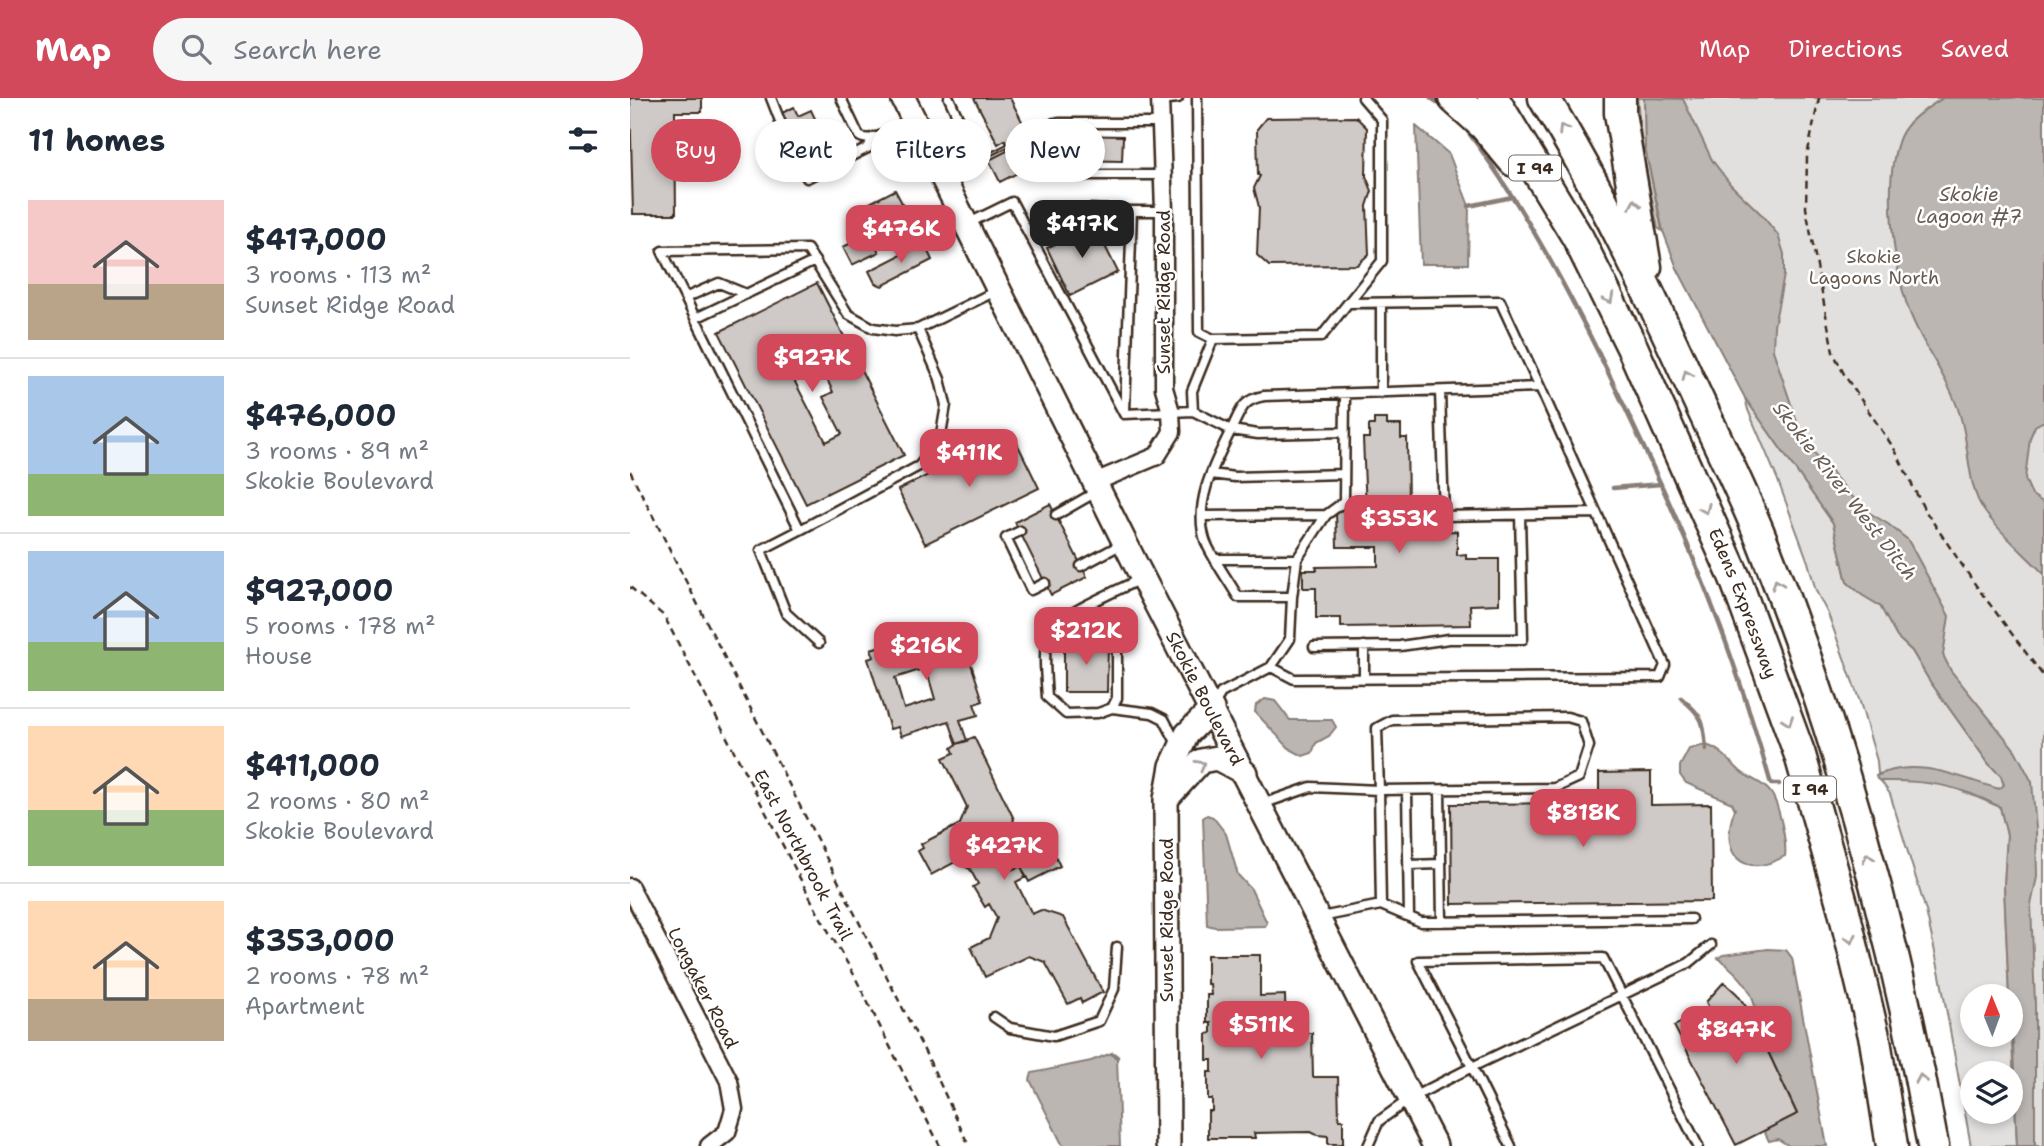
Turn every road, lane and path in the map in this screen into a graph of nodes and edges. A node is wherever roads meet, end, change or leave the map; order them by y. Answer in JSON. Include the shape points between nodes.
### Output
{"nodes":[{"id":1,"x":771,"y":98,"type":"edge"},
{"id":2,"x":841,"y":98,"type":"edge"},
{"id":3,"x":903,"y":98,"type":"edge"},
{"id":4,"x":949,"y":98,"type":"edge"},
{"id":5,"x":1178,"y":98,"type":"edge"},
{"id":6,"x":1197,"y":98,"type":"edge"},
{"id":7,"x":1363,"y":98,"type":"edge"},
{"id":8,"x":1454,"y":98,"type":"edge"},
{"id":9,"x":1493,"y":98,"type":"edge"},
{"id":10,"x":1544,"y":98,"type":"edge"},
{"id":11,"x":1620,"y":98,"type":"edge"},
{"id":12,"x":1819,"y":98,"type":"edge"},
{"id":13,"x":1160,"y":99,"type":"edge"},
{"id":14,"x":914,"y":119,"type":"edge"},
{"id":15,"x":959,"y":119,"type":"edge"},
{"id":16,"x":1161,"y":123,"type":"junction"},
{"id":17,"x":871,"y":138,"type":"edge"},
{"id":18,"x":871,"y":142,"type":"edge"},
{"id":19,"x":1163,"y":175,"type":"junction"},
{"id":20,"x":945,"y":182,"type":"edge"},
{"id":21,"x":1132,"y":211,"type":"junction"},
{"id":22,"x":1164,"y":212,"type":"junction"},
{"id":23,"x":966,"y":224,"type":"junction"},
{"id":24,"x":1578,"y":238,"type":"junction"},
{"id":25,"x":1032,"y":239,"type":"junction"},
{"id":26,"x":815,"y":261,"type":"junction"},
{"id":27,"x":999,"y":290,"type":"junction"},
{"id":28,"x":746,"y":294,"type":"junction"},
{"id":29,"x":1651,"y":295,"type":"junction"},
{"id":30,"x":685,"y":298,"type":"junction"},
{"id":31,"x":1349,"y":303,"type":"junction"},
{"id":32,"x":1381,"y":303,"type":"junction"},
{"id":33,"x":695,"y":318,"type":"junction"},
{"id":34,"x":918,"y":329,"type":"junction"},
{"id":35,"x":1213,"y":338,"type":"junction"},
{"id":36,"x":1540,"y":387,"type":"junction"},
{"id":37,"x":1440,"y":391,"type":"junction"},
{"id":38,"x":1381,"y":393,"type":"junction"},
{"id":39,"x":1345,"y":394,"type":"junction"},
{"id":40,"x":1193,"y":411,"type":"junction"},
{"id":41,"x":1171,"y":412,"type":"junction"},
{"id":42,"x":1124,"y":414,"type":"junction"},
{"id":43,"x":1231,"y":430,"type":"junction"},
{"id":44,"x":1345,"y":432,"type":"junction"},
{"id":45,"x":630,"y":471,"type":"edge"},
{"id":46,"x":1211,"y":474,"type":"junction"},
{"id":47,"x":1344,"y":474,"type":"junction"},
{"id":48,"x":1097,"y":487,"type":"junction"},
{"id":49,"x":1595,"y":513,"type":"junction"},
{"id":50,"x":1056,"y":515,"type":"dead end"},
{"id":51,"x":1326,"y":515,"type":"junction"},
{"id":52,"x":1520,"y":515,"type":"junction"},
{"id":53,"x":1203,"y":516,"type":"junction"},
{"id":54,"x":800,"y":530,"type":"junction"},
{"id":55,"x":1020,"y":531,"type":"dead end"},
{"id":56,"x":1125,"y":543,"type":"junction"},
{"id":57,"x":1216,"y":559,"type":"junction"},
{"id":58,"x":1297,"y":559,"type":"junction"},
{"id":59,"x":1081,"y":566,"type":"dead end"},
{"id":60,"x":1143,"y":578,"type":"junction"},
{"id":61,"x":1045,"y":583,"type":"dead end"},
{"id":62,"x":630,"y":587,"type":"edge"},
{"id":63,"x":1292,"y":597,"type":"junction"},
{"id":64,"x":1092,"y":603,"type":"junction"},
{"id":65,"x":820,"y":643,"type":"dead end"},
{"id":66,"x":1364,"y":646,"type":"junction"},
{"id":67,"x":1314,"y":647,"type":"dead end"},
{"id":68,"x":1271,"y":667,"type":"junction"},
{"id":69,"x":2044,"y":677,"type":"edge"},
{"id":70,"x":1364,"y":679,"type":"junction"},
{"id":71,"x":1112,"y":708,"type":"junction"},
{"id":72,"x":1212,"y":709,"type":"junction"},
{"id":73,"x":1180,"y":750,"type":"junction"},
{"id":74,"x":1245,"y":773,"type":"junction"},
{"id":75,"x":1379,"y":790,"type":"junction"},
{"id":76,"x":1407,"y":790,"type":"junction"},
{"id":77,"x":1440,"y":790,"type":"junction"},
{"id":78,"x":1166,"y":799,"type":"junction"},
{"id":79,"x":1261,"y":804,"type":"junction"},
{"id":80,"x":1441,"y":864,"type":"junction"},
{"id":81,"x":1409,"y":865,"type":"junction"},
{"id":82,"x":630,"y":887,"type":"edge"},
{"id":83,"x":1381,"y":905,"type":"junction"},
{"id":84,"x":1319,"y":917,"type":"junction"},
{"id":85,"x":1409,"y":917,"type":"junction"},
{"id":86,"x":1691,"y":919,"type":"dead end"},
{"id":87,"x":1442,"y":922,"type":"junction"},
{"id":88,"x":1712,"y":945,"type":"dead end"},
{"id":89,"x":1117,"y":947,"type":"dead end"},
{"id":90,"x":1622,"y":996,"type":"junction"},
{"id":91,"x":995,"y":1017,"type":"dead end"},
{"id":92,"x":1472,"y":1067,"type":"junction"},
{"id":93,"x":1411,"y":1098,"type":"junction"},
{"id":94,"x":709,"y":1146,"type":"edge"},
{"id":95,"x":940,"y":1146,"type":"edge"},
{"id":96,"x":969,"y":1146,"type":"edge"},
{"id":97,"x":1168,"y":1146,"type":"edge"},
{"id":98,"x":1368,"y":1146,"type":"edge"},
{"id":99,"x":1435,"y":1146,"type":"edge"},
{"id":100,"x":1511,"y":1146,"type":"edge"},
{"id":101,"x":1698,"y":1146,"type":"edge"},
{"id":102,"x":1892,"y":1146,"type":"edge"},
{"id":103,"x":1933,"y":1146,"type":"edge"}],
"edges":[{"from":1,"to":18,"type":"lane","via":[[807,178]]},
{"from":2,"to":17,"type":"lane","via":[[859,136]]},
{"from":3,"to":14,"type":"main road","name":"Skokie Boulevard"},
{"from":4,"to":15,"type":"lane"},
{"from":5,"to":13,"type":"lane"},
{"from":6,"to":35,"type":"lane","via":[[1199,332]]},
{"from":7,"to":31,"type":"lane","via":[[1382,120],[1382,261]]},
{"from":8,"to":24,"type":"highway","via":[[1484,125]]},
{"from":9,"to":24,"type":"highway","name":"Edens Expressway","number":"I 94"},
{"from":29,"to":10,"type":"highway","number":"I 94","one_way":true},
{"from":29,"to":11,"type":"highway","one_way":true},
{"from":12,"to":69,"type":"path","via":[[1807,156],[1806,208],[1833,352],[1895,450],[1924,509]]},
{"from":13,"to":16,"type":"street","name":"Sunset Ridge Road"},
{"from":16,"to":19,"type":"street","name":"Sunset Ridge Road"},
{"from":16,"to":19,"type":"lane","via":[[1054,123],[1050,132],[1063,160],[1082,175]]},
{"from":19,"to":22,"type":"street","name":"Sunset Ridge Road"},
{"from":20,"to":23,"type":"main road","name":"Skokie Boulevard"},
{"from":21,"to":22,"type":"lane"},
{"from":21,"to":25,"type":"lane","via":[[1089,209]]},
{"from":21,"to":42,"type":"lane"},
{"from":22,"to":41,"type":"street","name":"Sunset Ridge Road","via":[[1164,388]]},
{"from":23,"to":25,"type":"lane","via":[[1012,202]]},
{"from":23,"to":27,"type":"main road","name":"Skokie Boulevard"},
{"from":24,"to":102,"type":"highway","name":"Edens Expressway","number":"I 94","one_way":true,"via":[[1735,578],[1800,755],[1875,1040]]},
{"from":25,"to":42,"type":"lane"},
{"from":26,"to":28,"type":"lane"},
{"from":26,"to":30,"type":"lane","via":[[807,249],[662,251]]},
{"from":26,"to":34,"type":"lane","via":[[848,314],[873,328]]},
{"from":27,"to":34,"type":"lane"},
{"from":27,"to":48,"type":"main road","name":"Skokie Boulevard"},
{"from":28,"to":30,"type":"lane","via":[[719,284]]},
{"from":28,"to":33,"type":"lane"},
{"from":103,"to":29,"type":"highway","number":"I 94","one_way":true,"via":[[1914,1041],[1874,875],[1816,691],[1761,537]]},
{"from":30,"to":33,"type":"lane"},
{"from":31,"to":32,"type":"lane"},
{"from":31,"to":35,"type":"lane","via":[[1321,337]]},
{"from":32,"to":36,"type":"lane","via":[[1500,301]]},
{"from":32,"to":38,"type":"lane"},
{"from":33,"to":54,"type":"lane"},
{"from":34,"to":54,"type":"lane","via":[[946,405],[940,440],[919,466]]},
{"from":35,"to":40,"type":"lane","via":[[1192,391]]},
{"from":36,"to":37,"type":"lane"},
{"from":36,"to":49,"type":"lane"},
{"from":37,"to":38,"type":"lane"},
{"from":37,"to":52,"type":"lane","via":[[1444,516]]},
{"from":38,"to":39,"type":"lane"},
{"from":39,"to":43,"type":"lane","via":[[1250,399]]},
{"from":39,"to":44,"type":"lane"},
{"from":40,"to":41,"type":"lane"},
{"from":40,"to":43,"type":"lane"},
{"from":41,"to":42,"type":"lane"},
{"from":41,"to":48,"type":"street","name":"Sunset Ridge Road","via":[[1172,432],[1157,456]]},
{"from":43,"to":44,"type":"lane","via":[[1258,434]]},
{"from":43,"to":46,"type":"lane"},
{"from":44,"to":47,"type":"lane"},
{"from":45,"to":96,"type":"path"},
{"from":46,"to":47,"type":"lane"},
{"from":46,"to":53,"type":"lane","via":[[1201,503]]},
{"from":47,"to":51,"type":"lane","via":[[1344,502]]},
{"from":48,"to":50,"type":"lane"},
{"from":48,"to":56,"type":"main road","name":"Skokie Boulevard"},
{"from":49,"to":52,"type":"lane"},
{"from":49,"to":70,"type":"lane","via":[[1665,665],[1660,677]]},
{"from":51,"to":53,"type":"lane"},
{"from":51,"to":58,"type":"lane"},
{"from":52,"to":66,"type":"lane","via":[[1523,639]]},
{"from":53,"to":57,"type":"lane","via":[[1205,540]]},
{"from":54,"to":65,"type":"lane","via":[[761,550],[786,613]]},
{"from":55,"to":61,"type":"lane","via":[[1006,538],[1031,590]]},
{"from":56,"to":59,"type":"lane"},
{"from":56,"to":60,"type":"main road","name":"Skokie Boulevard"},
{"from":57,"to":58,"type":"lane"},
{"from":57,"to":63,"type":"lane","via":[[1238,597]]},
{"from":58,"to":63,"type":"lane"},
{"from":60,"to":64,"type":"lane"},
{"from":60,"to":72,"type":"main road","name":"Skokie Boulevard"},
{"from":62,"to":95,"type":"path","name":"East Northbrook Trail","via":[[664,617]]},
{"from":63,"to":68,"type":"lane","via":[[1290,639]]},
{"from":64,"to":71,"type":"lane","via":[[1117,647],[1117,698]]},
{"from":64,"to":71,"type":"lane","via":[[1049,631],[1046,697],[1066,713]]},
{"from":66,"to":67,"type":"lane"},
{"from":66,"to":70,"type":"lane"},
{"from":68,"to":70,"type":"lane","via":[[1294,679]]},
{"from":68,"to":72,"type":"lane","via":[[1221,693]]},
{"from":71,"to":73,"type":"lane","via":[[1164,719]]},
{"from":72,"to":73,"type":"main road","name":"Sunset Ridge Road","via":[[1187,734]]},
{"from":72,"to":74,"type":"main road","name":"Skokie Boulevard"},
{"from":73,"to":78,"type":"main road","name":"Sunset Ridge Road"},
{"from":78,"to":74,"type":"main road","one_way":true,"via":[[1201,761],[1217,758]]},
{"from":74,"to":79,"type":"main road","name":"Skokie Boulevard"},
{"from":75,"to":76,"type":"lane"},
{"from":75,"to":77,"type":"lane","via":[[1377,728],[1392,719],[1567,717],[1581,721],[1589,746],[1579,777],[1555,788]]},
{"from":75,"to":79,"type":"lane","via":[[1311,787]]},
{"from":75,"to":83,"type":"lane"},
{"from":76,"to":77,"type":"lane"},
{"from":76,"to":81,"type":"lane"},
{"from":77,"to":80,"type":"lane"},
{"from":78,"to":97,"type":"main road","name":"Sunset Ridge Road"},
{"from":79,"to":84,"type":"main road","name":"Skokie Boulevard"},
{"from":80,"to":81,"type":"lane"},
{"from":80,"to":87,"type":"lane"},
{"from":81,"to":85,"type":"lane"},
{"from":82,"to":94,"type":"street","name":"Longaker Road","via":[[729,1081],[734,1109],[727,1132]]},
{"from":83,"to":84,"type":"lane"},
{"from":83,"to":85,"type":"lane"},
{"from":84,"to":93,"type":"main road","name":"Skokie Boulevard"},
{"from":85,"to":87,"type":"lane"},
{"from":86,"to":87,"type":"lane"},
{"from":88,"to":90,"type":"lane","via":[[1689,963]]},
{"from":89,"to":91,"type":"lane","via":[[1114,989],[1099,1021],[1054,1036],[1010,1028]]},
{"from":90,"to":92,"type":"lane"},
{"from":90,"to":92,"type":"lane","via":[[1603,958],[1418,961]]},
{"from":90,"to":101,"type":"lane"},
{"from":92,"to":93,"type":"lane"},
{"from":92,"to":100,"type":"lane"},
{"from":93,"to":98,"type":"lane","via":[[1379,1121]]},
{"from":93,"to":99,"type":"main road","name":"Skokie Boulevard"}]}
